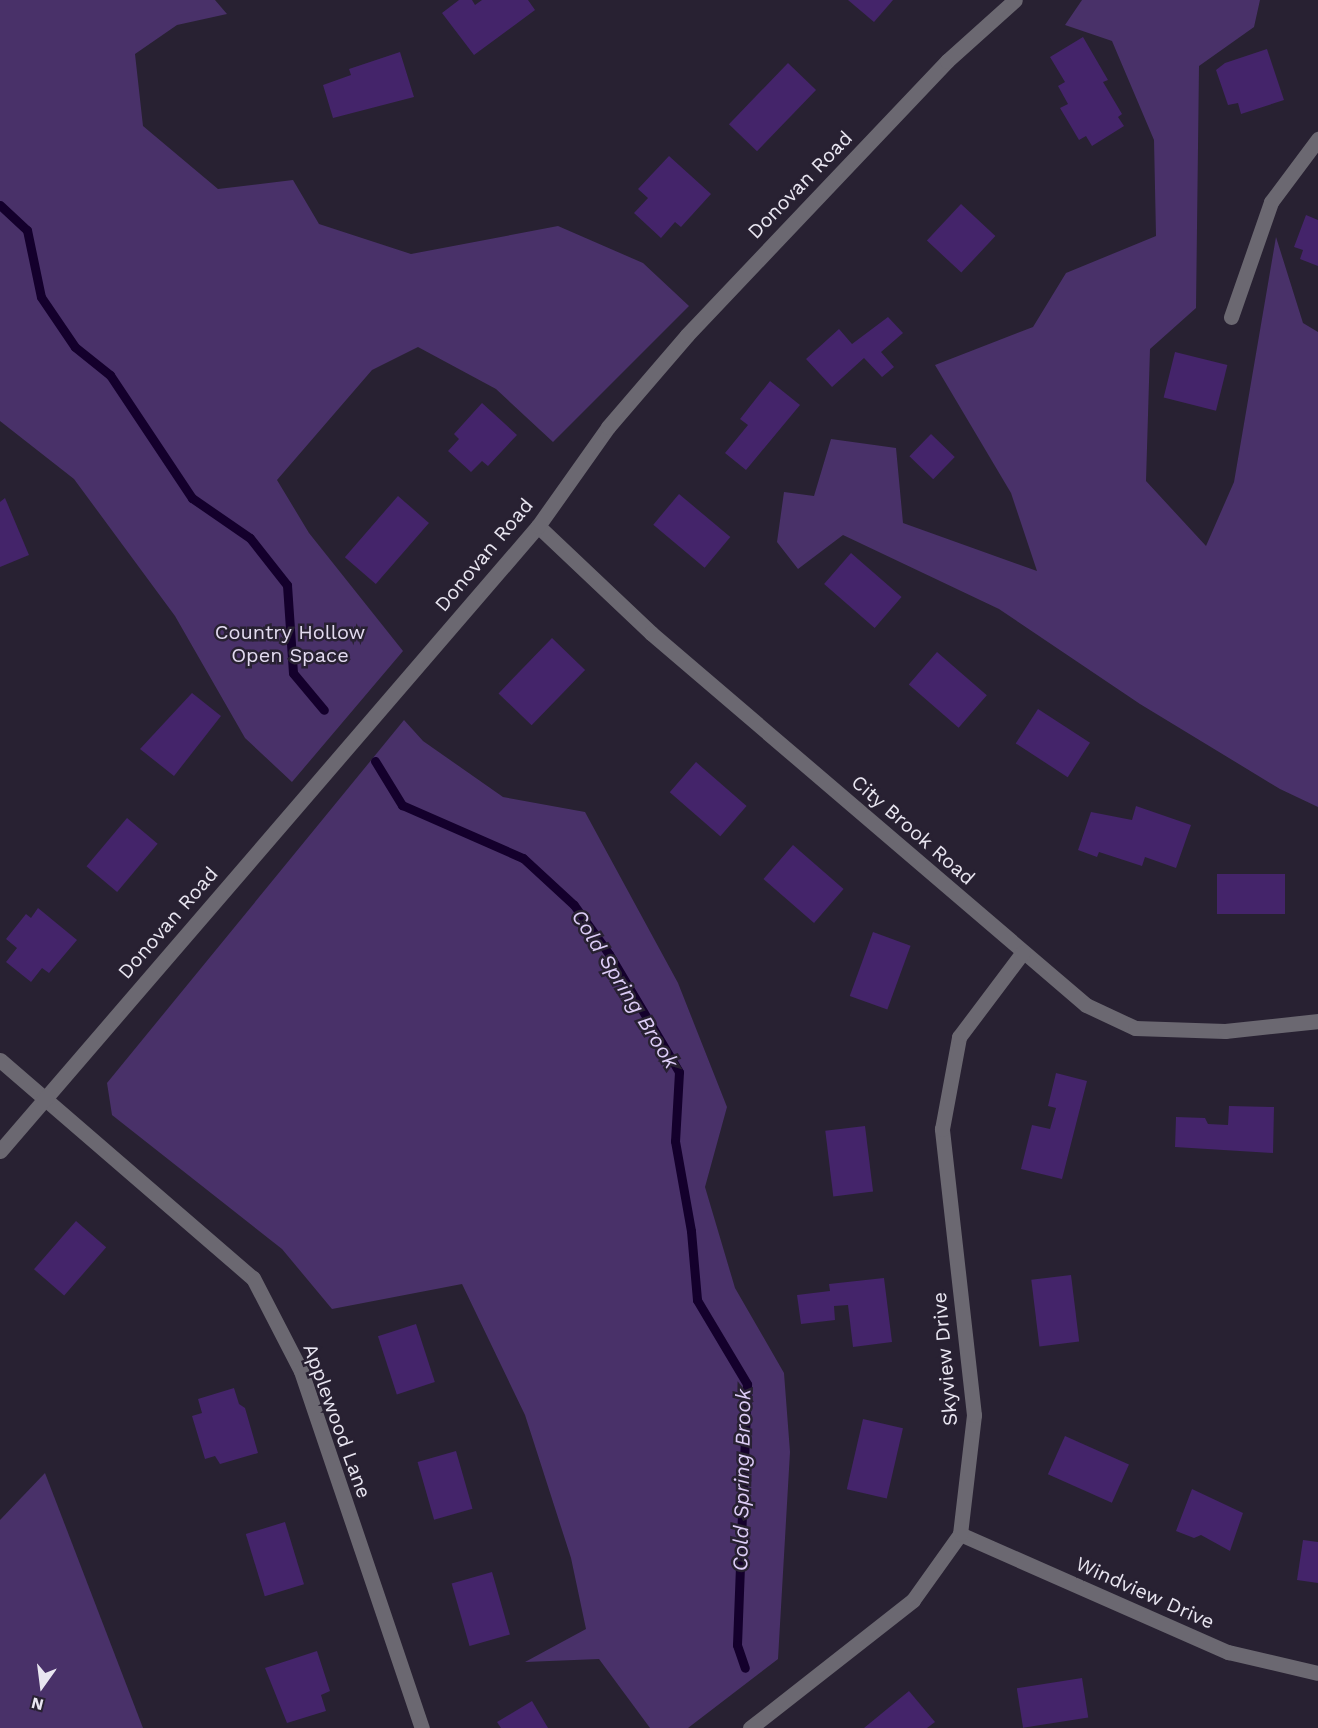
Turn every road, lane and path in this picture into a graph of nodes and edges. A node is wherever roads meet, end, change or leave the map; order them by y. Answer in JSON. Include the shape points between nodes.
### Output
{"nodes":[{"id":1,"x":1015,"y":0,"type":"edge"},
{"id":2,"x":1318,"y":140,"type":"edge"},
{"id":3,"x":1231,"y":317,"type":"dead end"},
{"id":4,"x":538,"y":526,"type":"junction"},
{"id":5,"x":1023,"y":952,"type":"junction"},
{"id":6,"x":1318,"y":1021,"type":"edge"},
{"id":7,"x":0,"y":1060,"type":"edge"},
{"id":8,"x":45,"y":1098,"type":"junction"},
{"id":9,"x":0,"y":1151,"type":"edge"},
{"id":10,"x":960,"y":1534,"type":"junction"},
{"id":11,"x":1318,"y":1673,"type":"edge"},
{"id":12,"x":422,"y":1728,"type":"edge"},
{"id":13,"x":750,"y":1728,"type":"edge"}],
"edges":[{"from":1,"to":4,"type":"street","name":"Donovan Road","via":[[947,61],[687,335],[608,427]]},
{"from":2,"to":3,"type":"street","via":[[1271,202]]},
{"from":4,"to":5,"type":"street","name":"City Brook Road","via":[[651,633]]},
{"from":4,"to":8,"type":"street","name":"Donovan Road"},
{"from":5,"to":6,"type":"street","name":"City Brook Road","via":[[1086,1005],[1135,1028],[1224,1031]]},
{"from":5,"to":10,"type":"street","name":"Skyview Drive","via":[[959,1037],[942,1129],[974,1415]]},
{"from":7,"to":8,"type":"street","name":"Applewood Lane"},
{"from":8,"to":9,"type":"street","name":"Donovan Road"},
{"from":8,"to":12,"type":"street","name":"Applewood Lane","via":[[253,1278],[300,1371]]},
{"from":10,"to":11,"type":"street","name":"Windview Drive","via":[[1228,1652]]},
{"from":10,"to":13,"type":"street","name":"Skyview Drive","via":[[913,1600]]}]}
